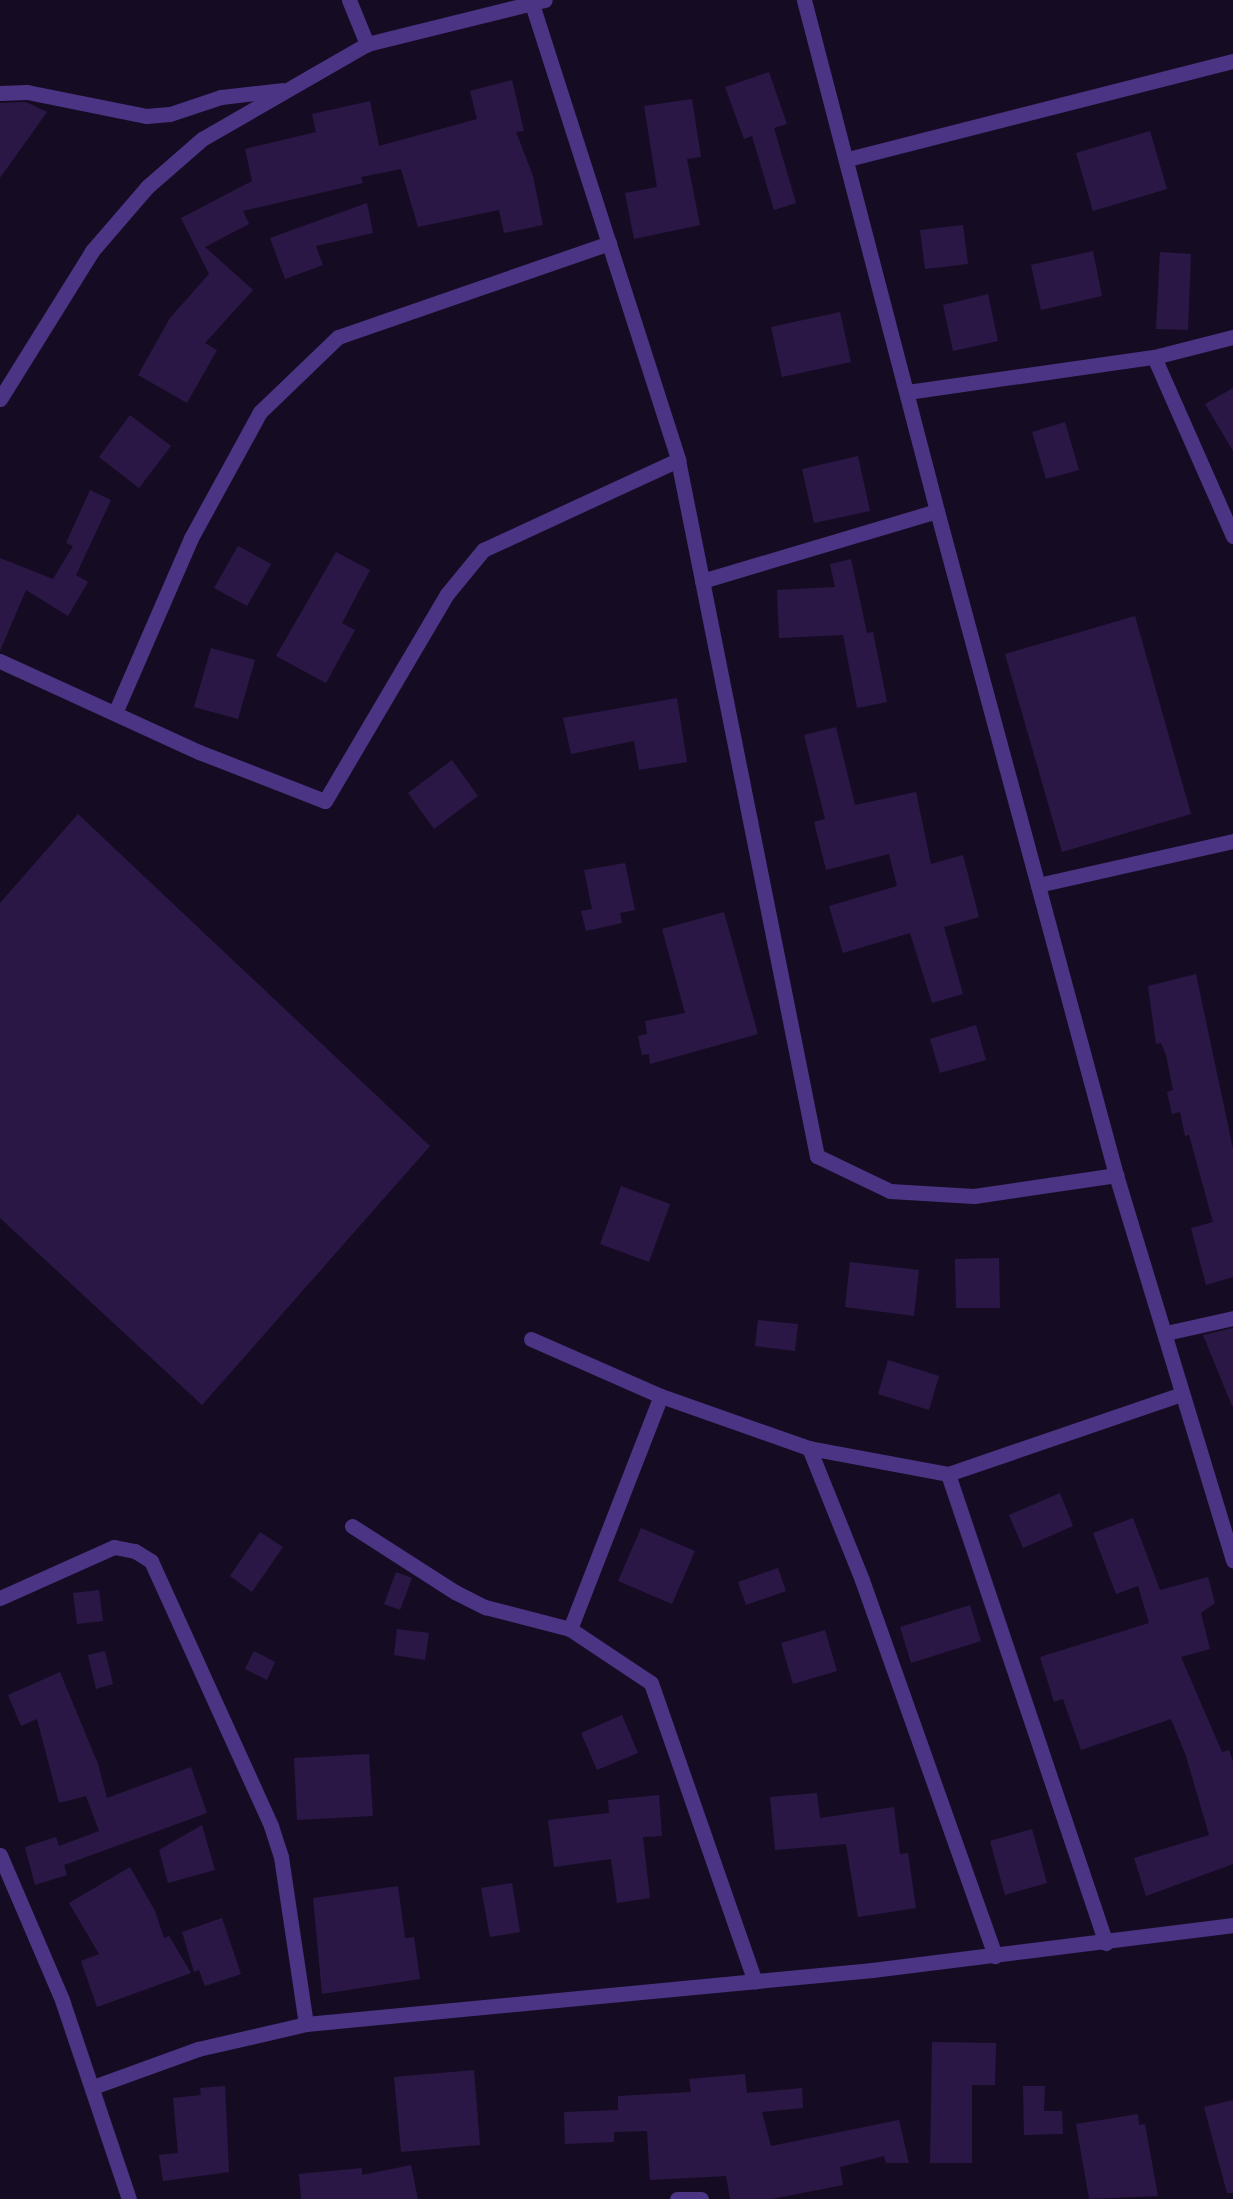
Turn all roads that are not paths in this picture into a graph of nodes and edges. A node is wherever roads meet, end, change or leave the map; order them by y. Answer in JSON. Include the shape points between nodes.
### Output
{"nodes":[{"id":1,"x":350,"y":0,"type":"edge"},
{"id":2,"x":804,"y":0,"type":"edge"},
{"id":3,"x":538,"y":2,"type":"edge"},
{"id":4,"x":367,"y":44,"type":"junction"},
{"id":5,"x":1233,"y":61,"type":"edge"},
{"id":6,"x":285,"y":90,"type":"junction"},
{"id":7,"x":0,"y":93,"type":"edge"},
{"id":8,"x":848,"y":159,"type":"junction"},
{"id":9,"x":609,"y":243,"type":"junction"},
{"id":10,"x":1233,"y":337,"type":"edge"},
{"id":11,"x":1154,"y":357,"type":"junction"},
{"id":12,"x":907,"y":392,"type":"junction"},
{"id":13,"x":0,"y":399,"type":"edge"},
{"id":14,"x":678,"y":460,"type":"junction"},
{"id":15,"x":937,"y":511,"type":"junction"},
{"id":16,"x":1233,"y":536,"type":"edge"},
{"id":17,"x":702,"y":581,"type":"junction"},
{"id":18,"x":0,"y":661,"type":"edge"},
{"id":19,"x":116,"y":713,"type":"junction"},
{"id":20,"x":1233,"y":841,"type":"edge"},
{"id":21,"x":1038,"y":885,"type":"junction"},
{"id":22,"x":1116,"y":1175,"type":"junction"},
{"id":23,"x":1233,"y":1318,"type":"edge"},
{"id":24,"x":1166,"y":1333,"type":"junction"},
{"id":25,"x":531,"y":1339,"type":"dead end"},
{"id":26,"x":1182,"y":1394,"type":"junction"},
{"id":27,"x":661,"y":1396,"type":"junction"},
{"id":28,"x":809,"y":1448,"type":"junction"},
{"id":29,"x":948,"y":1474,"type":"junction"},
{"id":30,"x":352,"y":1526,"type":"dead end"},
{"id":31,"x":1233,"y":1561,"type":"edge"},
{"id":32,"x":0,"y":1598,"type":"edge"},
{"id":33,"x":570,"y":1629,"type":"junction"},
{"id":34,"x":0,"y":1855,"type":"edge"},
{"id":35,"x":1233,"y":1925,"type":"edge"},
{"id":36,"x":1106,"y":1943,"type":"junction"},
{"id":37,"x":995,"y":1956,"type":"junction"},
{"id":38,"x":755,"y":1981,"type":"junction"},
{"id":39,"x":306,"y":2024,"type":"junction"},
{"id":40,"x":93,"y":2087,"type":"junction"},
{"id":41,"x":129,"y":2199,"type":"edge"},
{"id":42,"x":677,"y":2199,"type":"edge"},
{"id":43,"x":701,"y":2199,"type":"edge"}],
"edges":[{"from":1,"to":4,"type":"street"},
{"from":2,"to":8,"type":"street"},
{"from":3,"to":4,"type":"street"},
{"from":3,"to":9,"type":"street"},
{"from":4,"to":6,"type":"street"},
{"from":5,"to":8,"type":"street"},
{"from":6,"to":7,"type":"street","via":[[229,95],[170,114],[146,116],[27,92]]},
{"from":6,"to":13,"type":"street","via":[[202,139],[147,187],[92,250]]},
{"from":8,"to":12,"type":"street"},
{"from":9,"to":14,"type":"street"},
{"from":9,"to":19,"type":"street","via":[[338,337],[260,412],[191,538]]},
{"from":10,"to":11,"type":"street"},
{"from":11,"to":12,"type":"street"},
{"from":11,"to":16,"type":"street"},
{"from":12,"to":15,"type":"street"},
{"from":14,"to":17,"type":"street"},
{"from":14,"to":19,"type":"street","via":[[483,550],[447,594],[326,801],[246,772]]},
{"from":15,"to":17,"type":"street"},
{"from":15,"to":21,"type":"street"},
{"from":17,"to":22,"type":"street","via":[[817,1156],[890,1191],[974,1196]]},
{"from":18,"to":19,"type":"street","via":[[19,673]]},
{"from":20,"to":21,"type":"street"},
{"from":21,"to":22,"type":"street"},
{"from":22,"to":24,"type":"street"},
{"from":23,"to":24,"type":"street"},
{"from":24,"to":26,"type":"street"},
{"from":25,"to":27,"type":"street"},
{"from":26,"to":29,"type":"street"},
{"from":26,"to":31,"type":"street"},
{"from":27,"to":28,"type":"street"},
{"from":27,"to":33,"type":"street"},
{"from":28,"to":29,"type":"street"},
{"from":28,"to":37,"type":"street","via":[[862,1580]]},
{"from":29,"to":36,"type":"street"},
{"from":30,"to":33,"type":"street","via":[[485,1607]]},
{"from":32,"to":39,"type":"street","via":[[114,1547],[135,1551],[151,1561],[271,1826],[281,1857]]},
{"from":33,"to":38,"type":"street","via":[[651,1683]]},
{"from":34,"to":40,"type":"street","via":[[62,2000]]},
{"from":35,"to":36,"type":"street"},
{"from":36,"to":37,"type":"street"},
{"from":37,"to":38,"type":"street"},
{"from":38,"to":39,"type":"street"},
{"from":39,"to":40,"type":"street","via":[[198,2049]]},
{"from":40,"to":41,"type":"street"},
{"from":42,"to":43,"type":"street"}]}
